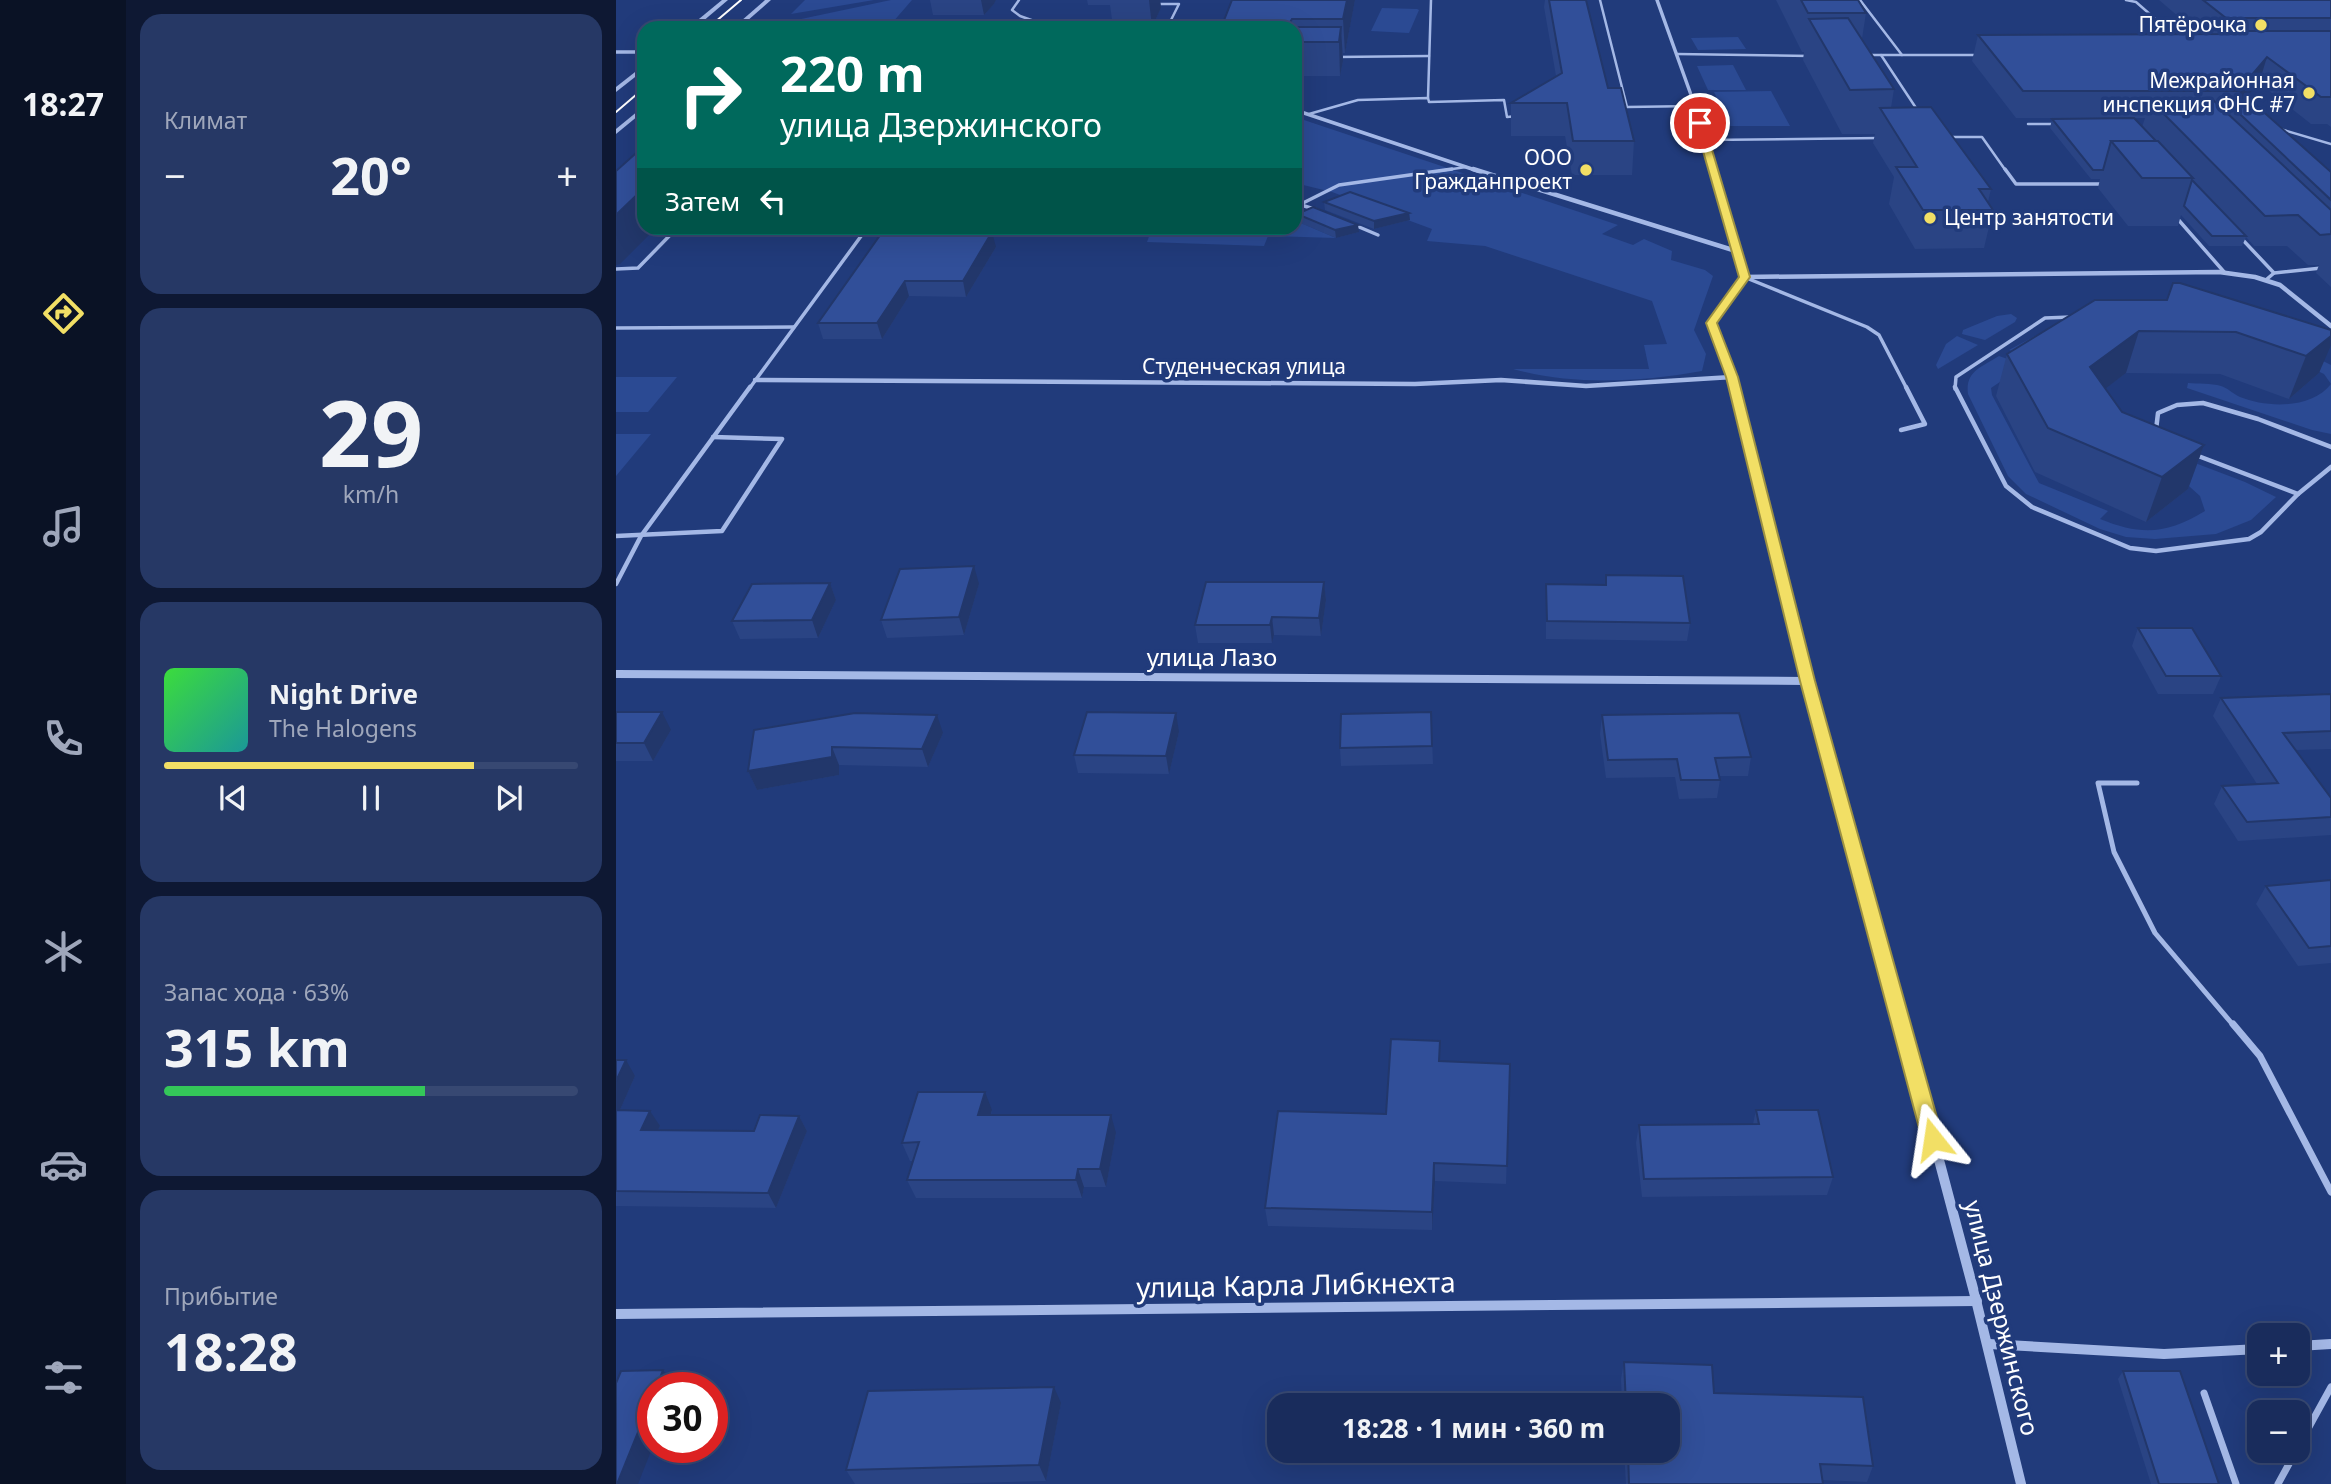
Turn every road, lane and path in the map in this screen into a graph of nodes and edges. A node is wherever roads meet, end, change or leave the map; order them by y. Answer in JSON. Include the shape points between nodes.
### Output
{"nodes":[{"id":1,"x":724,"y":0,"type":"edge"},
{"id":2,"x":768,"y":0,"type":"edge"},
{"id":3,"x":1019,"y":0,"type":"edge"},
{"id":4,"x":1150,"y":0,"type":"edge"},
{"id":5,"x":1431,"y":0,"type":"edge"},
{"id":6,"x":1600,"y":0,"type":"edge"},
{"id":7,"x":1657,"y":0,"type":"edge"},
{"id":8,"x":1860,"y":0,"type":"edge"},
{"id":9,"x":2126,"y":0,"type":"edge"},
{"id":10,"x":699,"y":21,"type":"edge"},
{"id":11,"x":744,"y":21,"type":"edge"},
{"id":12,"x":1034,"y":21,"type":"edge"},
{"id":13,"x":1170,"y":21,"type":"edge"},
{"id":14,"x":2185,"y":45,"type":"edge"},
{"id":15,"x":616,"y":52,"type":"edge"},
{"id":16,"x":637,"y":52,"type":"edge"},
{"id":17,"x":1677,"y":54,"type":"junction"},
{"id":18,"x":1854,"y":55,"type":"edge"},
{"id":19,"x":1881,"y":55,"type":"junction"},
{"id":20,"x":1902,"y":55,"type":"junction"},
{"id":21,"x":1986,"y":55,"type":"edge"},
{"id":22,"x":1429,"y":56,"type":"junction"},
{"id":23,"x":1812,"y":56,"type":"edge"},
{"id":24,"x":1335,"y":57,"type":"edge"},
{"id":25,"x":637,"y":73,"type":"edge"},
{"id":26,"x":616,"y":90,"type":"edge"},
{"id":27,"x":1428,"y":98,"type":"junction"},
{"id":28,"x":1695,"y":106,"type":"junction"},
{"id":29,"x":1302,"y":112,"type":"edge"},
{"id":30,"x":637,"y":114,"type":"edge"},
{"id":31,"x":1310,"y":114,"type":"junction"},
{"id":32,"x":1920,"y":114,"type":"edge"},
{"id":33,"x":1529,"y":116,"type":"edge"},
{"id":34,"x":2028,"y":124,"type":"edge"},
{"id":35,"x":2067,"y":124,"type":"edge"},
{"id":36,"x":2278,"y":128,"type":"edge"},
{"id":37,"x":616,"y":132,"type":"edge"},
{"id":38,"x":1947,"y":137,"type":"edge"},
{"id":39,"x":1880,"y":138,"type":"edge"},
{"id":40,"x":1705,"y":140,"type":"junction"},
{"id":41,"x":2331,"y":144,"type":"edge"},
{"id":42,"x":1465,"y":167,"type":"junction"},
{"id":43,"x":2107,"y":184,"type":"dead end"},
{"id":44,"x":1302,"y":204,"type":"edge"},
{"id":45,"x":1302,"y":204,"type":"edge"},
{"id":46,"x":1327,"y":214,"type":"edge"},
{"id":47,"x":2174,"y":215,"type":"edge"},
{"id":48,"x":1340,"y":219,"type":"edge"},
{"id":49,"x":2236,"y":233,"type":"edge"},
{"id":50,"x":1378,"y":234,"type":"dead end"},
{"id":51,"x":670,"y":235,"type":"edge"},
{"id":52,"x":862,"y":235,"type":"edge"},
{"id":53,"x":1736,"y":251,"type":"junction"},
{"id":54,"x":2331,"y":267,"type":"edge"},
{"id":55,"x":616,"y":268,"type":"edge"},
{"id":56,"x":2225,"y":273,"type":"junction"},
{"id":57,"x":2274,"y":273,"type":"junction"},
{"id":58,"x":1744,"y":277,"type":"junction"},
{"id":59,"x":2267,"y":279,"type":"junction"},
{"id":60,"x":2077,"y":317,"type":"edge"},
{"id":61,"x":2331,"y":326,"type":"edge"},
{"id":62,"x":794,"y":327,"type":"junction"},
{"id":63,"x":616,"y":328,"type":"edge"},
{"id":64,"x":1732,"y":377,"type":"junction"},
{"id":65,"x":755,"y":380,"type":"junction"},
{"id":66,"x":1901,"y":430,"type":"dead end"},
{"id":67,"x":713,"y":437,"type":"junction"},
{"id":68,"x":2165,"y":437,"type":"edge"},
{"id":69,"x":2331,"y":447,"type":"edge"},
{"id":70,"x":2183,"y":451,"type":"edge"},
{"id":71,"x":2331,"y":467,"type":"edge"},
{"id":72,"x":2298,"y":494,"type":"junction"},
{"id":73,"x":616,"y":536,"type":"edge"},
{"id":74,"x":641,"y":536,"type":"junction"},
{"id":75,"x":616,"y":584,"type":"edge"},
{"id":76,"x":616,"y":674,"type":"edge"},
{"id":77,"x":1808,"y":681,"type":"junction"},
{"id":78,"x":2137,"y":783,"type":"dead end"},
{"id":79,"x":2331,"y":1192,"type":"edge"},
{"id":80,"x":1977,"y":1301,"type":"junction"},
{"id":81,"x":616,"y":1314,"type":"edge"},
{"id":82,"x":1989,"y":1344,"type":"junction"},
{"id":83,"x":2331,"y":1344,"type":"edge"},
{"id":84,"x":2310,"y":1345,"type":"edge"},
{"id":85,"x":2247,"y":1350,"type":"edge"},
{"id":86,"x":2331,"y":1387,"type":"edge"},
{"id":87,"x":2204,"y":1393,"type":"dead end"},
{"id":88,"x":2310,"y":1425,"type":"edge"},
{"id":89,"x":2289,"y":1463,"type":"edge"},
{"id":90,"x":2021,"y":1484,"type":"edge"},
{"id":91,"x":2236,"y":1484,"type":"edge"},
{"id":92,"x":2278,"y":1484,"type":"edge"}],
"edges":[{"from":1,"to":10,"type":"street"},
{"from":2,"to":11,"type":"street"},
{"from":3,"to":12,"type":"lane","via":[[1012,9]]},
{"from":4,"to":13,"type":"lane","via":[[1148,4],[1179,4]]},
{"from":5,"to":22,"type":"lane"},
{"from":6,"to":28,"type":"lane","via":[[1627,107]]},
{"from":7,"to":17,"type":"street"},
{"from":8,"to":20,"type":"lane"},
{"from":9,"to":14,"type":"lane","via":[[2136,2]]},
{"from":15,"to":16,"type":"street"},
{"from":17,"to":23,"type":"lane"},
{"from":17,"to":28,"type":"street"},
{"from":18,"to":19,"type":"lane"},
{"from":19,"to":20,"type":"lane"},
{"from":19,"to":32,"type":"lane"},
{"from":20,"to":21,"type":"lane"},
{"from":22,"to":24,"type":"lane"},
{"from":22,"to":27,"type":"lane"},
{"from":25,"to":26,"type":"street"},
{"from":27,"to":31,"type":"lane","via":[[1358,100]]},
{"from":27,"to":33,"type":"lane","via":[[1429,102],[1504,100],[1507,117]]},
{"from":28,"to":40,"type":"street"},
{"from":29,"to":31,"type":"street"},
{"from":30,"to":37,"type":"street"},
{"from":31,"to":42,"type":"street"},
{"from":34,"to":35,"type":"lane"},
{"from":36,"to":41,"type":"lane"},
{"from":38,"to":43,"type":"lane","via":[[1982,137],[2016,184]]},
{"from":39,"to":40,"type":"lane"},
{"from":40,"to":53,"type":"street"},
{"from":42,"to":44,"type":"lane","via":[[1339,185]]},
{"from":42,"to":53,"type":"street"},
{"from":45,"to":46,"type":"lane"},
{"from":47,"to":56,"type":"lane"},
{"from":48,"to":50,"type":"lane"},
{"from":49,"to":57,"type":"lane"},
{"from":51,"to":55,"type":"lane","via":[[638,268]]},
{"from":52,"to":62,"type":"lane"},
{"from":53,"to":58,"type":"street"},
{"from":54,"to":57,"type":"lane"},
{"from":56,"to":58,"type":"street"},
{"from":56,"to":59,"type":"street"},
{"from":57,"to":59,"type":"lane"},
{"from":58,"to":64,"type":"street","name":"улица Дзержинского","via":[[1712,323]]},
{"from":58,"to":66,"type":"lane","via":[[1879,335],[1925,424]]},
{"from":59,"to":61,"type":"street"},
{"from":60,"to":72,"type":"lane","via":[[2045,318],[1956,377],[1955,389],[2006,486],[2032,507],[2130,548],[2156,551],[2249,539]]},
{"from":62,"to":63,"type":"lane"},
{"from":62,"to":65,"type":"lane"},
{"from":64,"to":65,"type":"street","name":"Студенческая улица","via":[[1586,386],[1501,380],[1415,384]]},
{"from":64,"to":77,"type":"street","name":"улица Дзержинского"},
{"from":65,"to":67,"type":"lane"},
{"from":67,"to":74,"type":"lane"},
{"from":67,"to":74,"type":"lane","via":[[782,439],[722,531]]},
{"from":68,"to":69,"type":"lane","via":[[2156,430],[2158,413],[2176,405],[2203,403]]},
{"from":70,"to":72,"type":"lane"},
{"from":71,"to":72,"type":"lane"},
{"from":73,"to":74,"type":"lane"},
{"from":74,"to":75,"type":"lane"},
{"from":76,"to":77,"type":"street","name":"улица Лазо"},
{"from":77,"to":80,"type":"street","name":"улица Дзержинского"},
{"from":78,"to":79,"type":"lane","via":[[2098,783],[2115,852],[2155,933],[2260,1056]]},
{"from":80,"to":81,"type":"street","name":"улица Карла Либкнехта"},
{"from":80,"to":82,"type":"street","name":"улица Дзержинского"},
{"from":82,"to":85,"type":"street","via":[[2164,1354]]},
{"from":82,"to":90,"type":"street","name":"улица Дзержинского"},
{"from":83,"to":84,"type":"street"},
{"from":86,"to":88,"type":"lane"},
{"from":87,"to":91,"type":"lane"},
{"from":89,"to":92,"type":"lane"}]}
